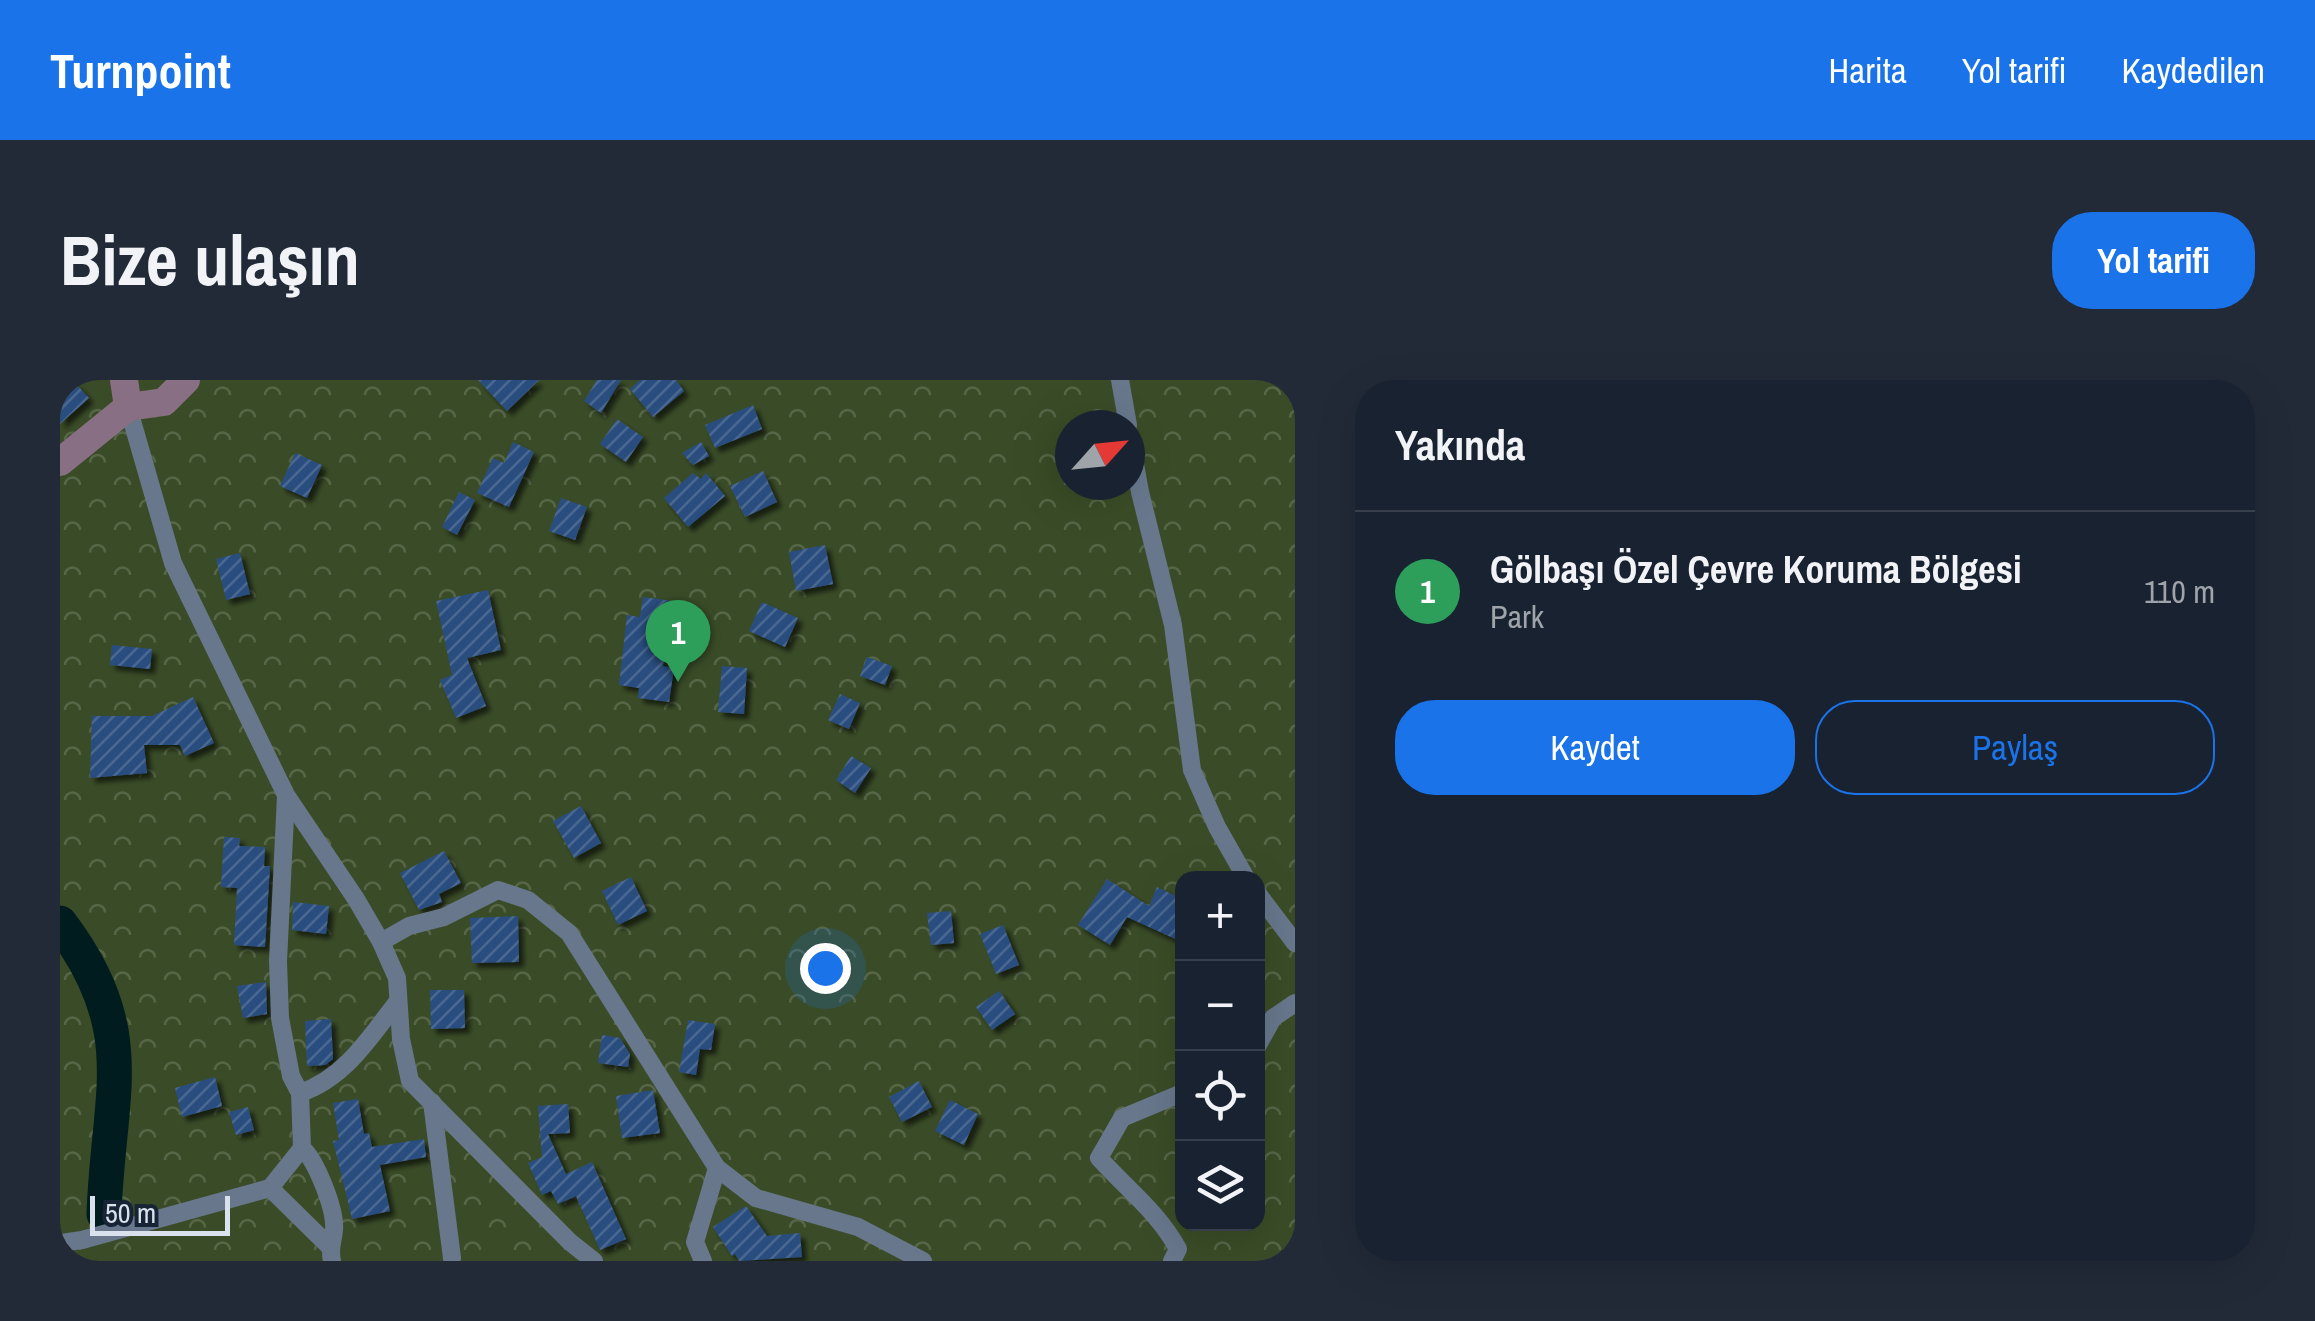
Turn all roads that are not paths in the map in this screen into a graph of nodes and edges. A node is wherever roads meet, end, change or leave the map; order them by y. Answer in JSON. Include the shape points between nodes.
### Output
{"nodes":[{"id":1,"x":186,"y":380,"type":"edge"},
{"id":2,"x":1120,"y":380,"type":"edge"},
{"id":3,"x":126,"y":394,"type":"edge"},
{"id":4,"x":1125,"y":410,"type":"edge"},
{"id":5,"x":60,"y":462,"type":"edge"},
{"id":6,"x":1142,"y":500,"type":"edge"},
{"id":7,"x":286,"y":795,"type":"junction"},
{"id":8,"x":1242,"y":871,"type":"edge"},
{"id":9,"x":1265,"y":903,"type":"edge"},
{"id":10,"x":381,"y":942,"type":"junction"},
{"id":11,"x":1295,"y":944,"type":"edge"},
{"id":12,"x":398,"y":1001,"type":"junction"},
{"id":13,"x":1295,"y":1003,"type":"edge"},
{"id":14,"x":1265,"y":1032,"type":"edge"},
{"id":15,"x":300,"y":1092,"type":"junction"},
{"id":16,"x":1175,"y":1096,"type":"edge"},
{"id":17,"x":432,"y":1102,"type":"junction"},
{"id":18,"x":302,"y":1148,"type":"junction"},
{"id":19,"x":717,"y":1168,"type":"junction"},
{"id":20,"x":270,"y":1188,"type":"junction"},
{"id":21,"x":60,"y":1243,"type":"edge"},
{"id":22,"x":330,"y":1254,"type":"edge"},
{"id":23,"x":452,"y":1258,"type":"dead end"},
{"id":24,"x":594,"y":1261,"type":"edge"},
{"id":25,"x":703,"y":1261,"type":"edge"},
{"id":26,"x":922,"y":1261,"type":"edge"},
{"id":27,"x":1172,"y":1261,"type":"edge"}],
"edges":[{"from":1,"to":3,"type":"street","via":[[164,402]]},
{"from":2,"to":4,"type":"street"},
{"from":3,"to":5,"type":"street"},
{"from":3,"to":7,"type":"street","via":[[173,563]]},
{"from":6,"to":8,"type":"street","via":[[1173,624],[1192,770]]},
{"from":7,"to":10,"type":"street"},
{"from":7,"to":15,"type":"street","via":[[280,1018]]},
{"from":9,"to":11,"type":"street"},
{"from":10,"to":12,"type":"street","via":[[397,978]]},
{"from":10,"to":19,"type":"street","via":[[498,890],[528,900],[570,932]]},
{"from":12,"to":15,"type":"street","via":[[348,1065]]},
{"from":12,"to":17,"type":"street","via":[[410,1081]]},
{"from":13,"to":14,"type":"street"},
{"from":15,"to":18,"type":"street"},
{"from":16,"to":27,"type":"street","via":[[1122,1118],[1100,1158],[1166,1225],[1178,1249]]},
{"from":17,"to":23,"type":"street"},
{"from":17,"to":24,"type":"street"},
{"from":18,"to":20,"type":"street"},
{"from":18,"to":22,"type":"street","via":[[324,1185],[335,1227]]},
{"from":19,"to":25,"type":"street","via":[[695,1242]]},
{"from":19,"to":26,"type":"street","via":[[756,1198],[858,1227]]},
{"from":20,"to":21,"type":"street"},
{"from":20,"to":22,"type":"street"}]}
